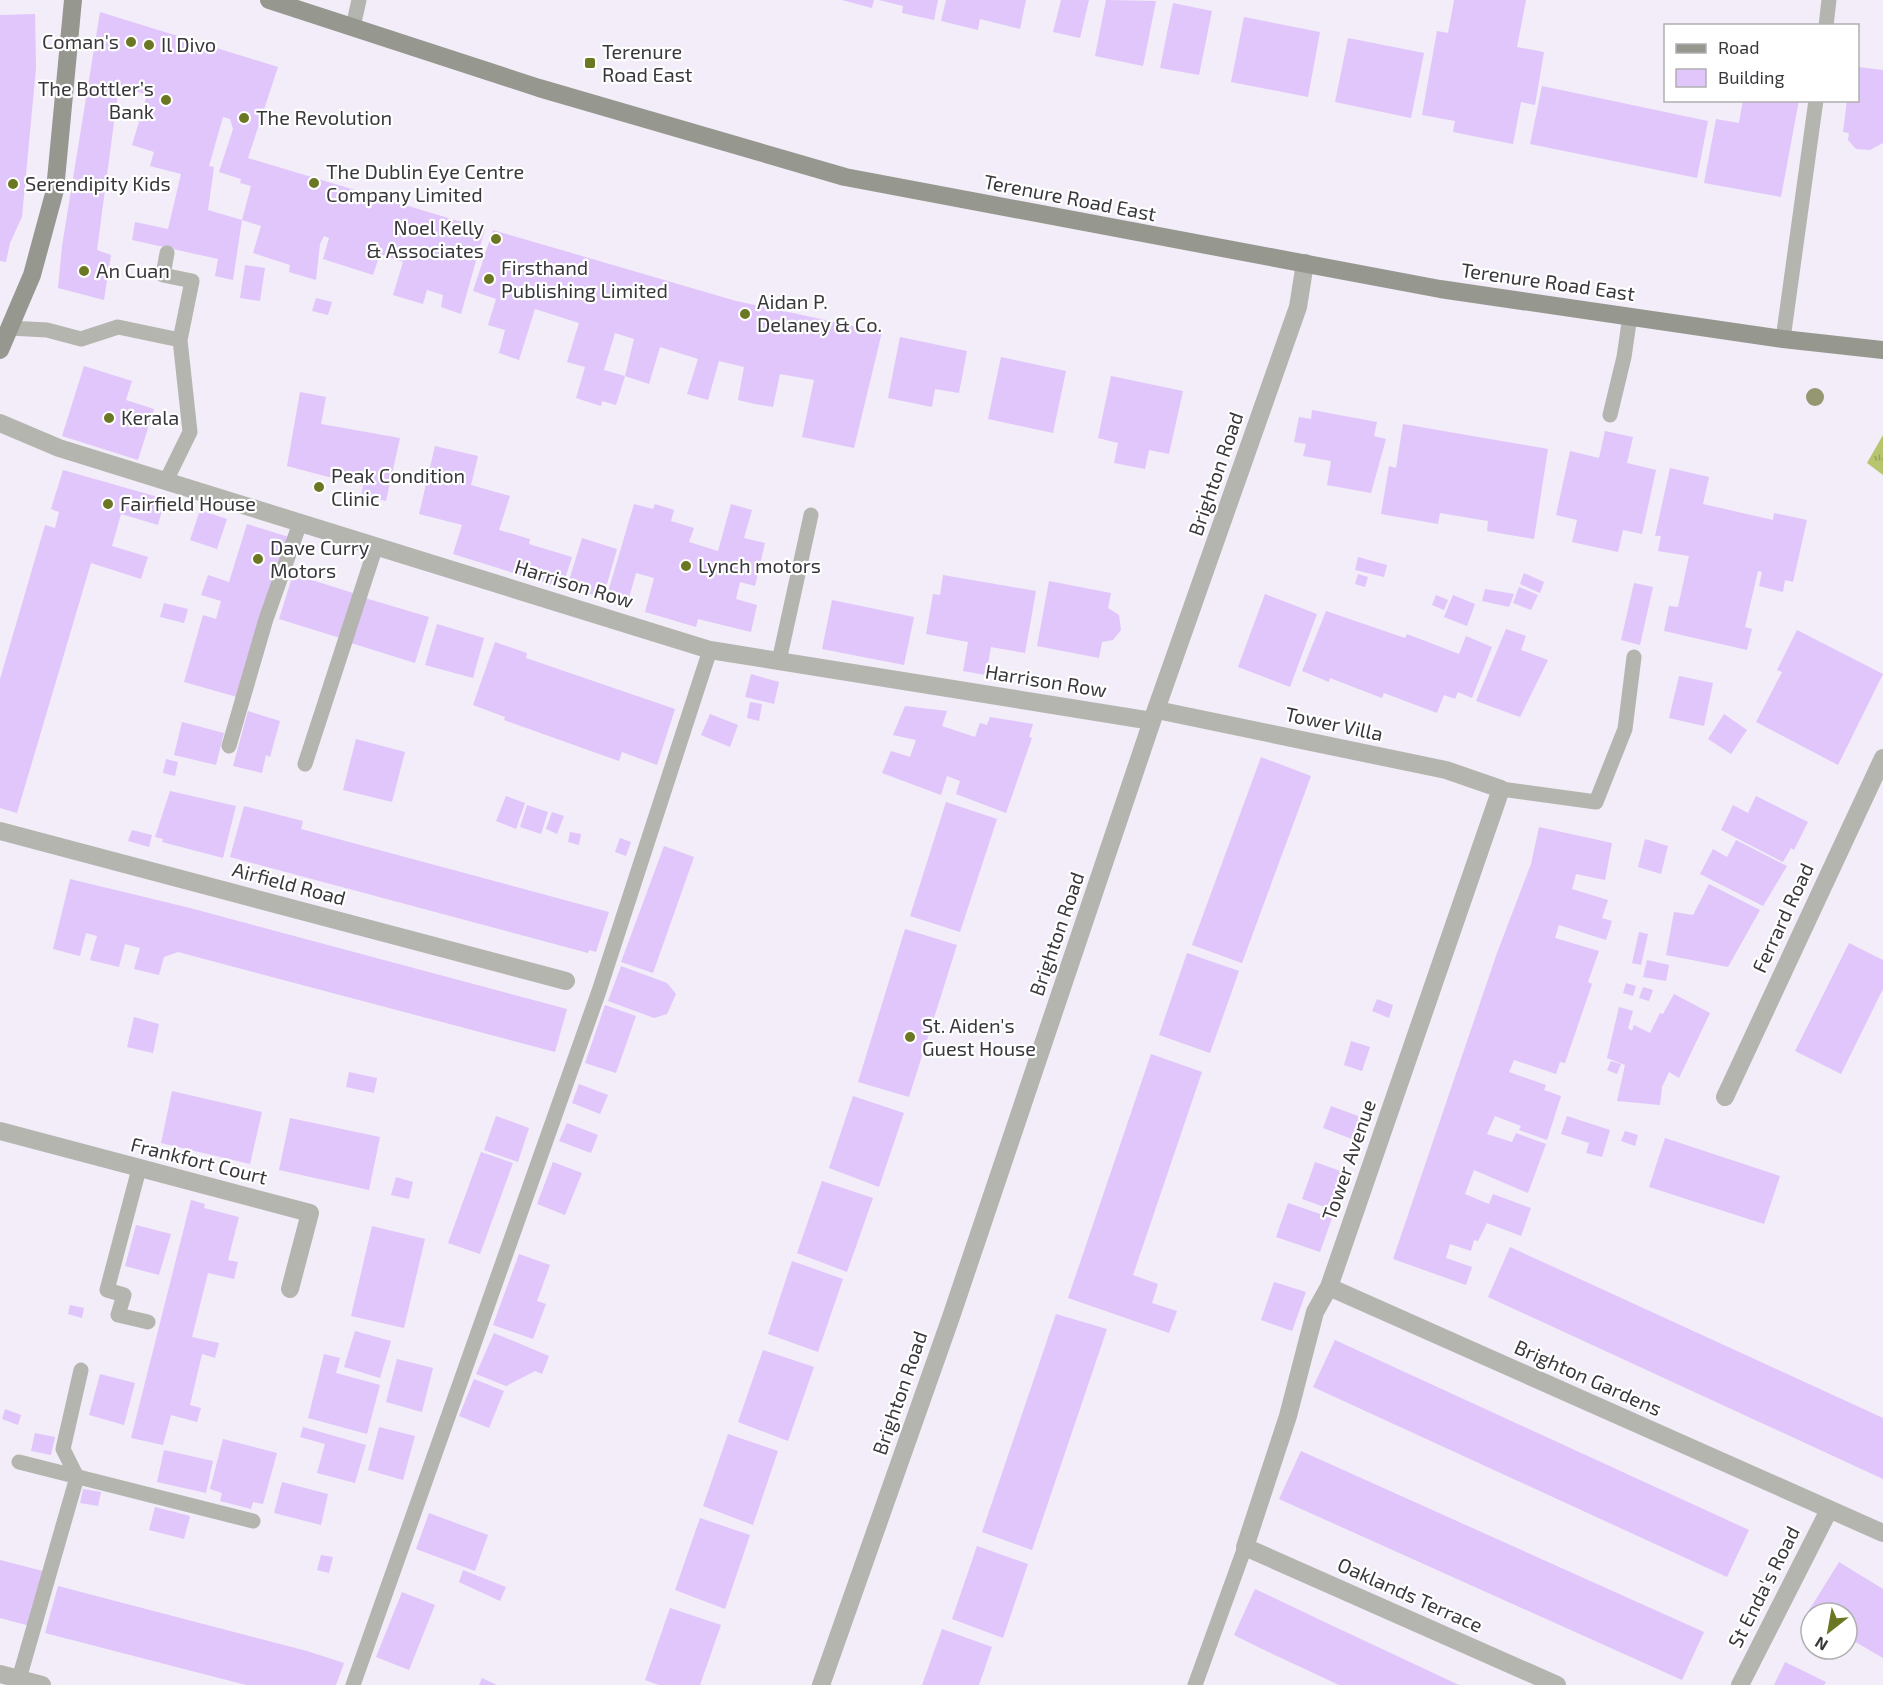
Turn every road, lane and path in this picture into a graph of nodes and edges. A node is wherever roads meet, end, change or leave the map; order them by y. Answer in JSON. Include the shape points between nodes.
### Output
{"nodes":[{"id":1,"x":74,"y":0,"type":"edge"},
{"id":2,"x":269,"y":0,"type":"edge"},
{"id":3,"x":359,"y":0,"type":"edge"},
{"id":4,"x":1829,"y":0,"type":"edge"},
{"id":5,"x":1826,"y":24,"type":"edge"},
{"id":6,"x":353,"y":27,"type":"junction"},
{"id":7,"x":1816,"y":102,"type":"edge"},
{"id":8,"x":167,"y":253,"type":"dead end"},
{"id":9,"x":1305,"y":263,"type":"junction"},
{"id":10,"x":1630,"y":316,"type":"junction"},
{"id":11,"x":9,"y":328,"type":"junction"},
{"id":12,"x":1784,"y":339,"type":"junction"},
{"id":13,"x":180,"y":340,"type":"junction"},
{"id":14,"x":0,"y":350,"type":"edge"},
{"id":15,"x":1883,"y":350,"type":"edge"},
{"id":16,"x":1610,"y":416,"type":"dead end"},
{"id":17,"x":0,"y":423,"type":"edge"},
{"id":18,"x":166,"y":481,"type":"junction"},
{"id":19,"x":811,"y":515,"type":"dead end"},
{"id":20,"x":300,"y":523,"type":"junction"},
{"id":21,"x":376,"y":546,"type":"junction"},
{"id":22,"x":711,"y":650,"type":"junction"},
{"id":23,"x":1634,"y":657,"type":"dead end"},
{"id":24,"x":778,"y":661,"type":"junction"},
{"id":25,"x":1154,"y":715,"type":"junction"},
{"id":26,"x":230,"y":746,"type":"dead end"},
{"id":27,"x":1883,"y":758,"type":"edge"},
{"id":28,"x":305,"y":764,"type":"dead end"},
{"id":29,"x":1501,"y":789,"type":"junction"},
{"id":30,"x":0,"y":831,"type":"edge"},
{"id":31,"x":566,"y":981,"type":"dead end"},
{"id":32,"x":1725,"y":1097,"type":"dead end"},
{"id":33,"x":0,"y":1131,"type":"edge"},
{"id":34,"x":139,"y":1169,"type":"junction"},
{"id":35,"x":1329,"y":1287,"type":"junction"},
{"id":36,"x":290,"y":1289,"type":"dead end"},
{"id":37,"x":148,"y":1322,"type":"dead end"},
{"id":38,"x":81,"y":1370,"type":"dead end"},
{"id":39,"x":19,"y":1462,"type":"dead end"},
{"id":40,"x":76,"y":1477,"type":"junction"},
{"id":41,"x":1829,"y":1510,"type":"junction"},
{"id":42,"x":253,"y":1521,"type":"dead end"},
{"id":43,"x":1883,"y":1533,"type":"edge"},
{"id":44,"x":1245,"y":1547,"type":"junction"},
{"id":45,"x":0,"y":1674,"type":"edge"},
{"id":46,"x":19,"y":1679,"type":"junction"},
{"id":47,"x":42,"y":1685,"type":"edge"},
{"id":48,"x":353,"y":1685,"type":"edge"},
{"id":49,"x":821,"y":1685,"type":"edge"},
{"id":50,"x":1195,"y":1685,"type":"edge"},
{"id":51,"x":1557,"y":1685,"type":"edge"},
{"id":52,"x":1740,"y":1685,"type":"edge"}],
"edges":[{"from":1,"to":11,"type":"main road","via":[[55,190],[42,245]]},
{"from":2,"to":6,"type":"main road","name":"Terenure Road East"},
{"from":3,"to":6,"type":"lane"},
{"from":4,"to":5,"type":"lane"},
{"from":6,"to":9,"type":"main road","name":"Terenure Road East","via":[[539,88],[845,177]]},
{"from":7,"to":12,"type":"lane"},
{"from":8,"to":13,"type":"lane","via":[[163,275],[192,281]]},
{"from":9,"to":10,"type":"main road","name":"Terenure Road East","via":[[1440,289]]},
{"from":9,"to":25,"type":"street","name":"Brighton Road","via":[[1298,307]]},
{"from":10,"to":12,"type":"main road","name":"Terenure Road East"},
{"from":10,"to":16,"type":"lane"},
{"from":11,"to":13,"type":"lane","via":[[47,330],[81,339],[118,327]]},
{"from":11,"to":14,"type":"main road"},
{"from":12,"to":15,"type":"main road","name":"Terenure Road East"},
{"from":13,"to":18,"type":"lane","via":[[190,432]]},
{"from":17,"to":18,"type":"street","name":"Harrison Row","via":[[59,448]]},
{"from":18,"to":20,"type":"street","name":"Harrison Row"},
{"from":19,"to":24,"type":"lane"},
{"from":20,"to":21,"type":"street","name":"Harrison Row"},
{"from":20,"to":26,"type":"lane","via":[[266,619]]},
{"from":21,"to":22,"type":"street","name":"Harrison Row"},
{"from":21,"to":28,"type":"lane"},
{"from":22,"to":24,"type":"street","name":"Harrison Row"},
{"from":22,"to":48,"type":"lane","via":[[598,991]]},
{"from":23,"to":29,"type":"lane","via":[[1625,729],[1596,802]]},
{"from":24,"to":25,"type":"street","name":"Harrison Row"},
{"from":25,"to":29,"type":"street","name":"Tower Villa","via":[[1446,770]]},
{"from":25,"to":49,"type":"street","name":"Brighton Road","via":[[951,1317]]},
{"from":27,"to":32,"type":"street","name":"Ferrard Road"},
{"from":29,"to":35,"type":"street","name":"Tower Avenue"},
{"from":30,"to":31,"type":"street","name":"Airfield Road"},
{"from":33,"to":34,"type":"street","name":"Frankfort Court"},
{"from":34,"to":36,"type":"street","name":"Frankfort Court","via":[[310,1213]]},
{"from":34,"to":37,"type":"lane","via":[[107,1290],[124,1295],[118,1315]]},
{"from":35,"to":41,"type":"street","name":"Brighton Gardens"},
{"from":35,"to":44,"type":"street","name":"Tower Avenue","via":[[1315,1312],[1288,1416]]},
{"from":38,"to":40,"type":"lane","via":[[63,1449]]},
{"from":39,"to":40,"type":"lane"},
{"from":40,"to":42,"type":"lane"},
{"from":40,"to":46,"type":"lane"},
{"from":41,"to":43,"type":"street","name":"Brighton Gardens"},
{"from":41,"to":52,"type":"street","name":"St Enda's Road"},
{"from":44,"to":50,"type":"lane"},
{"from":44,"to":51,"type":"street","name":"Oaklands Terrace"},
{"from":45,"to":46,"type":"street"},
{"from":46,"to":47,"type":"street"}]}
